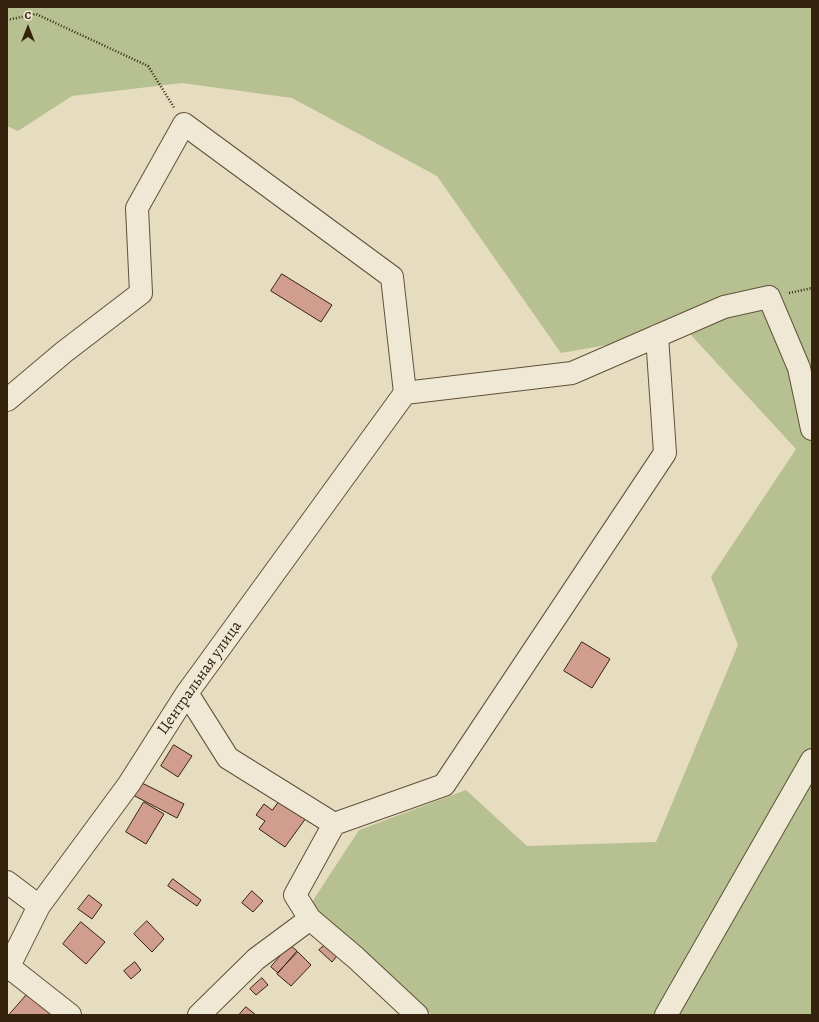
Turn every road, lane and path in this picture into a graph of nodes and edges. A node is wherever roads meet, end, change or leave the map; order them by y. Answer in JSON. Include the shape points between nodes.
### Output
{"nodes":[{"id":1,"x":7,"y":20,"type":"edge"},
{"id":2,"x":184,"y":124,"type":"junction"},
{"id":3,"x":657,"y":336,"type":"junction"},
{"id":4,"x":405,"y":393,"type":"junction"},
{"id":5,"x":7,"y":400,"type":"edge"},
{"id":6,"x":812,"y":429,"type":"edge"},
{"id":7,"x":187,"y":693,"type":"junction"},
{"id":8,"x":812,"y":760,"type":"edge"},
{"id":9,"x":334,"y":824,"type":"junction"},
{"id":10,"x":7,"y":882,"type":"edge"},
{"id":11,"x":40,"y":906,"type":"junction"},
{"id":12,"x":310,"y":920,"type":"junction"},
{"id":13,"x":8,"y":968,"type":"edge"},
{"id":14,"x":70,"y":1015,"type":"edge"},
{"id":15,"x":199,"y":1015,"type":"edge"},
{"id":16,"x":417,"y":1015,"type":"edge"},
{"id":17,"x":666,"y":1015,"type":"edge"}],
"edges":[{"from":1,"to":2,"type":"path","via":[[36,14],[148,66]]},
{"from":2,"to":4,"type":"street","via":[[392,277]]},
{"from":2,"to":5,"type":"street","via":[[137,208],[141,293]]},
{"from":3,"to":4,"type":"street","via":[[572,373]]},
{"from":3,"to":6,"type":"street","via":[[724,307],[769,297],[800,368]]},
{"from":3,"to":9,"type":"street","via":[[665,453],[444,785]]},
{"from":4,"to":7,"type":"street","name":"Центральная улица"},
{"from":7,"to":9,"type":"street","via":[[228,758]]},
{"from":7,"to":11,"type":"street","name":"Центральная улица","via":[[129,784]]},
{"from":8,"to":17,"type":"street"},
{"from":9,"to":12,"type":"street","via":[[295,895]]},
{"from":10,"to":11,"type":"street"},
{"from":11,"to":13,"type":"street","name":"Центральная улица"},
{"from":12,"to":15,"type":"street","via":[[256,959]]},
{"from":12,"to":16,"type":"street","via":[[356,958]]},
{"from":13,"to":14,"type":"street"}]}
